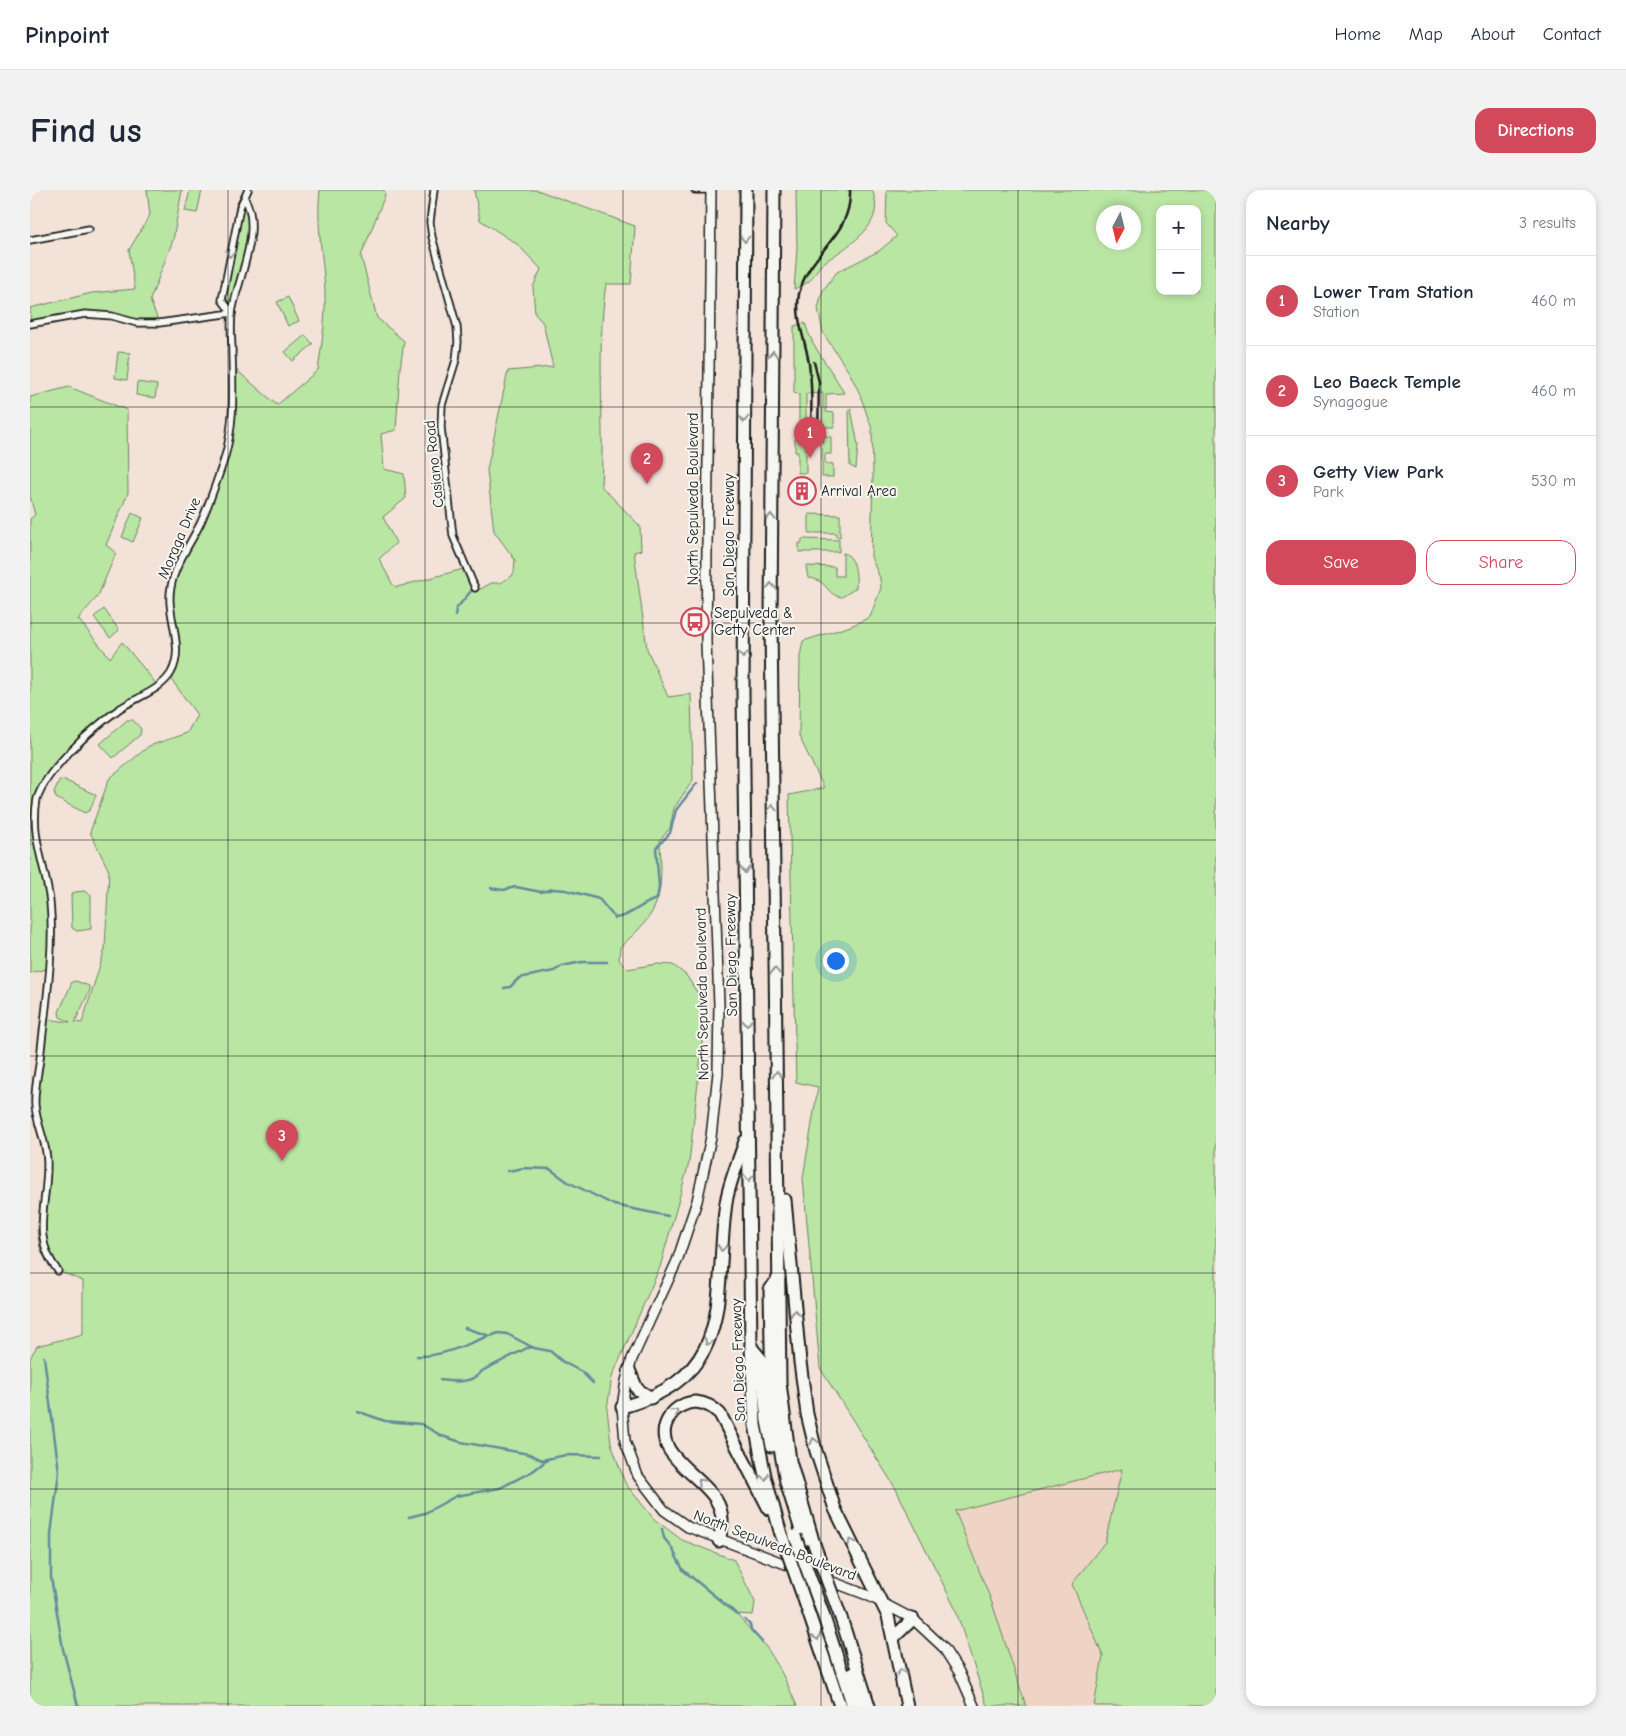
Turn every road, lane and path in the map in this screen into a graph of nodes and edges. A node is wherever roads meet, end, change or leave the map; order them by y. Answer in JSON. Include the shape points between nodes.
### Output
{"nodes":[{"id":1,"x":248,"y":190,"type":"edge"},
{"id":2,"x":434,"y":190,"type":"edge"},
{"id":3,"x":696,"y":190,"type":"edge"},
{"id":4,"x":711,"y":190,"type":"edge"},
{"id":5,"x":746,"y":190,"type":"edge"},
{"id":6,"x":774,"y":190,"type":"edge"},
{"id":7,"x":245,"y":199,"type":"junction"},
{"id":8,"x":89,"y":229,"type":"dead end"},
{"id":9,"x":30,"y":240,"type":"edge"},
{"id":10,"x":232,"y":313,"type":"junction"},
{"id":11,"x":30,"y":324,"type":"edge"},
{"id":12,"x":475,"y":588,"type":"dead end"},
{"id":13,"x":778,"y":1122,"type":"junction"},
{"id":14,"x":749,"y":1130,"type":"junction"},
{"id":15,"x":58,"y":1271,"type":"dead end"},
{"id":16,"x":752,"y":1347,"type":"junction"},
{"id":17,"x":629,"y":1370,"type":"junction"},
{"id":18,"x":651,"y":1398,"type":"junction"},
{"id":19,"x":622,"y":1407,"type":"junction"},
{"id":20,"x":780,"y":1530,"type":"junction"},
{"id":21,"x":804,"y":1540,"type":"junction"},
{"id":22,"x":719,"y":1541,"type":"junction"},
{"id":23,"x":880,"y":1601,"type":"junction"},
{"id":24,"x":831,"y":1615,"type":"junction"},
{"id":25,"x":913,"y":1619,"type":"junction"},
{"id":26,"x":894,"y":1637,"type":"junction"},
{"id":27,"x":840,"y":1706,"type":"edge"},
{"id":28,"x":852,"y":1706,"type":"edge"},
{"id":29,"x":861,"y":1706,"type":"edge"},
{"id":30,"x":868,"y":1706,"type":"edge"},
{"id":31,"x":907,"y":1706,"type":"edge"},
{"id":32,"x":974,"y":1706,"type":"edge"}],
"edges":[{"from":1,"to":7,"type":"street","name":"Moraga Drive"},
{"from":2,"to":12,"type":"street","name":"Casiano Road","via":[[430,222],[432,237],[458,342],[442,405],[440,427],[453,536]]},
{"from":3,"to":4,"type":"street"},
{"from":4,"to":17,"type":"main road","name":"North Sepulveda Boulevard","via":[[706,642],[718,1073],[709,1144],[695,1208],[677,1261]]},
{"from":5,"to":14,"type":"highway","name":"San Diego Freeway","one_way":true,"via":[[743,566]]},
{"from":13,"to":6,"type":"highway","one_way":true,"via":[[770,566]]},
{"from":7,"to":10,"type":"street","name":"Moraga Drive","via":[[250,208],[250,230]]},
{"from":7,"to":10,"type":"street","name":"Moraga Drive","one_way":true,"via":[[240,207],[222,300]]},
{"from":8,"to":9,"type":"street"},
{"from":10,"to":11,"type":"street","via":[[159,323],[137,323],[112,316],[85,314]]},
{"from":10,"to":15,"type":"street","name":"Moraga Drive","via":[[233,417],[223,461],[201,522],[175,570],[171,585],[169,597],[177,646],[176,662],[169,676],[158,686],[118,710],[64,758],[47,776],[35,808],[35,842],[50,900],[48,985],[34,1106],[44,1135],[47,1163],[37,1232],[46,1261]]},
{"from":13,"to":21,"type":"highway","via":[[782,1411]]},
{"from":23,"to":13,"type":"highway","one_way":true,"via":[[835,1509],[807,1414]]},
{"from":14,"to":16,"type":"highway","name":"San Diego Freeway","one_way":true},
{"from":14,"to":18,"type":"highway","one_way":true,"via":[[726,1201],[712,1335],[685,1376]]},
{"from":16,"to":20,"type":"highway","name":"San Diego Freeway","one_way":true,"via":[[755,1425]]},
{"from":16,"to":21,"type":"highway","via":[[761,1359],[768,1428],[780,1487]]},
{"from":17,"to":18,"type":"highway","via":[[637,1389]]},
{"from":17,"to":19,"type":"main road","name":"North Sepulveda Boulevard"},
{"from":18,"to":19,"type":"highway"},
{"from":19,"to":22,"type":"main road","name":"North Sepulveda Boulevard","via":[[628,1454],[646,1488],[675,1519]]},
{"from":22,"to":20,"type":"highway","one_way":true,"via":[[722,1519],[716,1499],[673,1456],[666,1443],[665,1429],[669,1416],[692,1403],[711,1406],[723,1418]]},
{"from":20,"to":27,"type":"highway","name":"San Diego Freeway","one_way":true,"bridge":true},
{"from":21,"to":24,"type":"highway","bridge":true},
{"from":21,"to":24,"type":"highway","bridge":true},
{"from":22,"to":23,"type":"main road","name":"North Sepulveda Boulevard"},
{"from":23,"to":25,"type":"main road","name":"North Sepulveda Boulevard"},
{"from":23,"to":26,"type":"highway"},
{"from":24,"to":28,"type":"highway"},
{"from":24,"to":29,"type":"highway"},
{"from":24,"to":30,"type":"highway"},
{"from":25,"to":26,"type":"highway"},
{"from":25,"to":32,"type":"main road","name":"North Sepulveda Boulevard","via":[[943,1646]]},
{"from":31,"to":26,"type":"highway","one_way":true}]}
